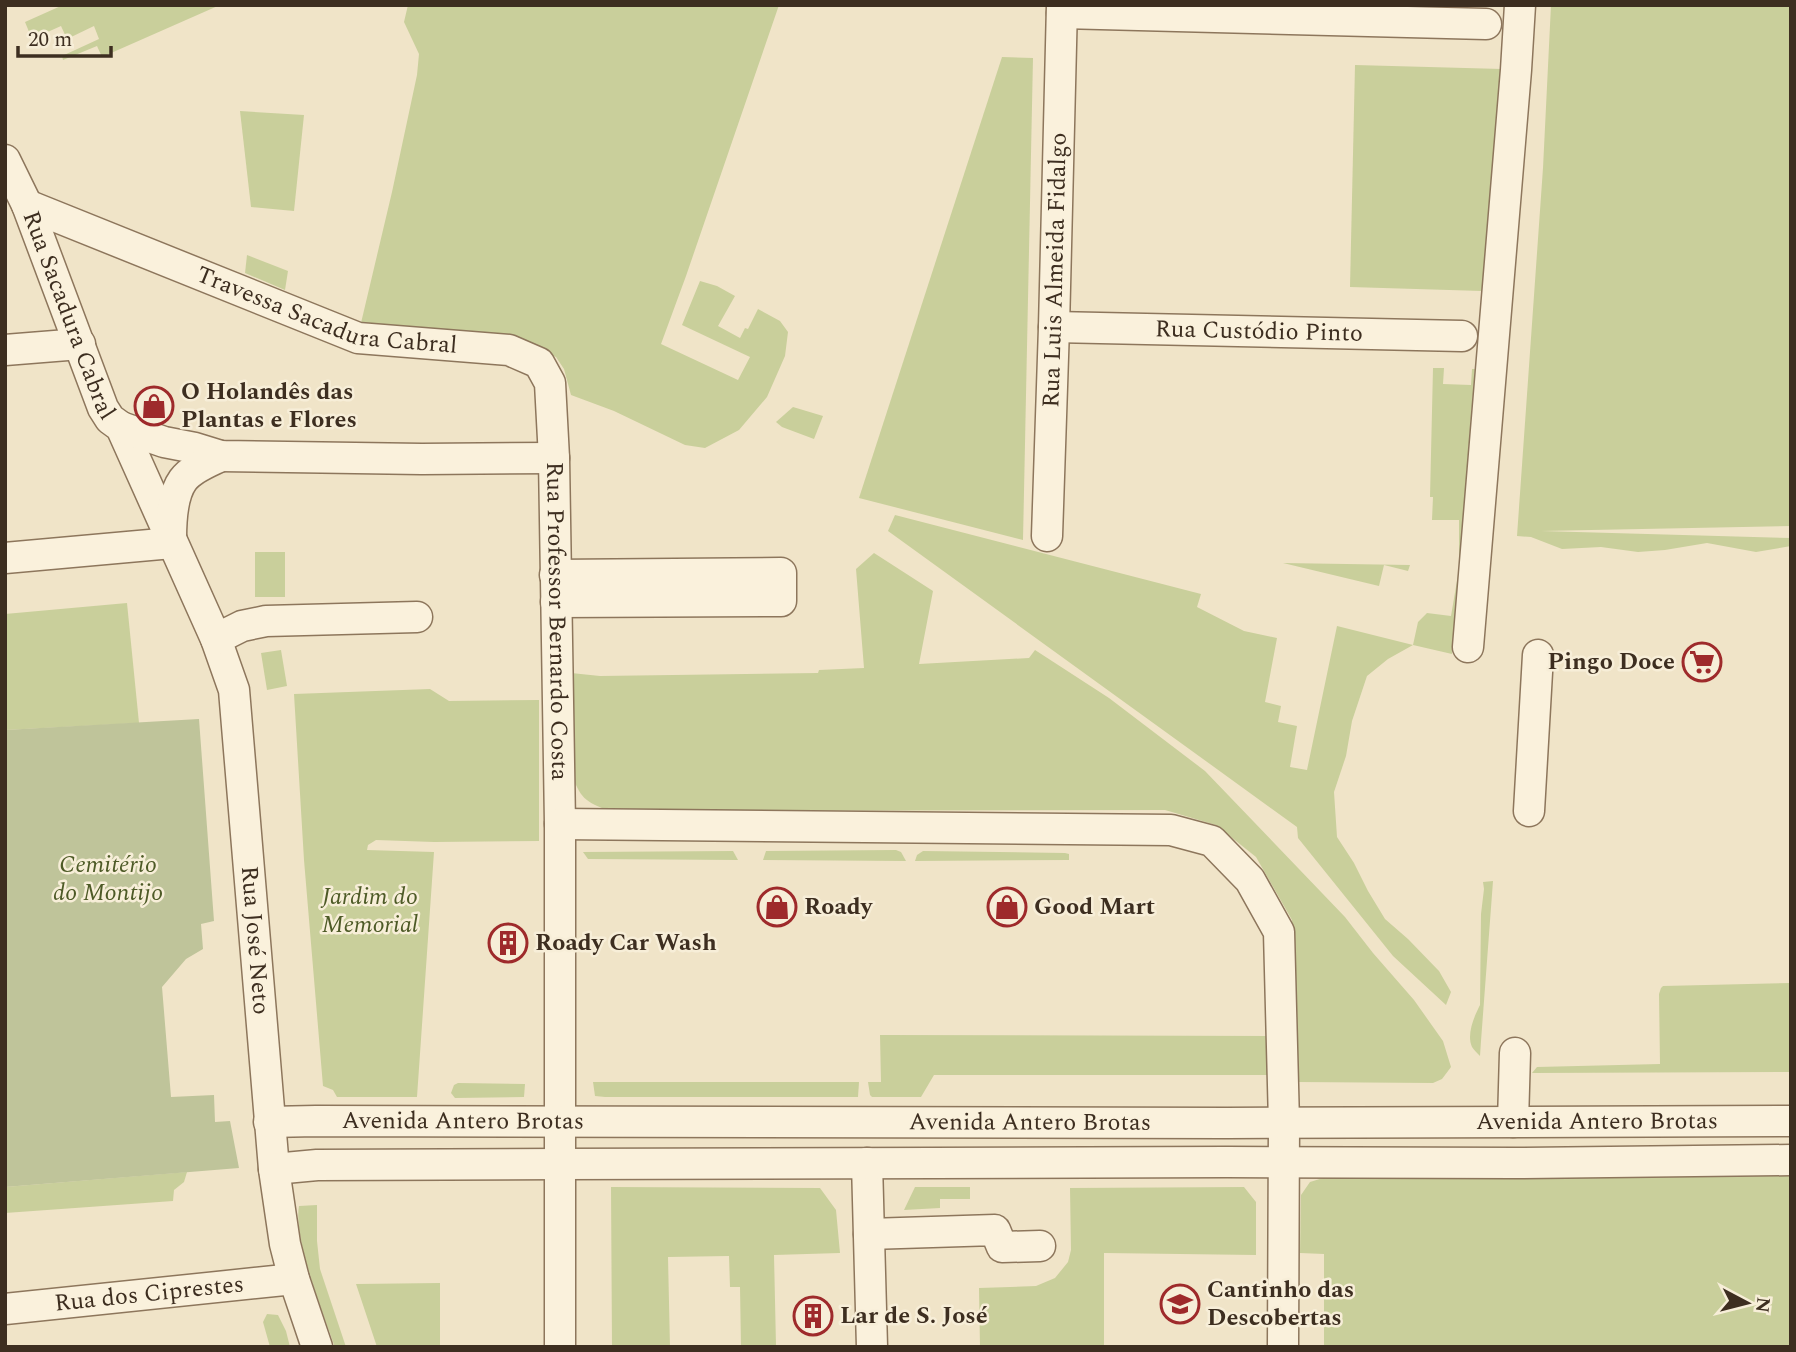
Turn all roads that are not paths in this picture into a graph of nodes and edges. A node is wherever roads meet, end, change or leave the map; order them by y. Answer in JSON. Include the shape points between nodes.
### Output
{"nodes":[{"id":1,"x":1520,"y":5,"type":"edge"},
{"id":2,"x":1062,"y":9,"type":"edge"},
{"id":3,"x":1486,"y":24,"type":"dead end"},
{"id":4,"x":5,"y":160,"type":"edge"},
{"id":5,"x":27,"y":205,"type":"junction"},
{"id":6,"x":1054,"y":327,"type":"junction"},
{"id":7,"x":1462,"y":336,"type":"dead end"},
{"id":8,"x":80,"y":344,"type":"junction"},
{"id":9,"x":5,"y":350,"type":"edge"},
{"id":10,"x":121,"y":427,"type":"junction"},
{"id":11,"x":221,"y":456,"type":"junction"},
{"id":12,"x":554,"y":458,"type":"junction"},
{"id":13,"x":1047,"y":536,"type":"dead end"},
{"id":14,"x":172,"y":543,"type":"junction"},
{"id":15,"x":5,"y":558,"type":"edge"},
{"id":16,"x":555,"y":589,"type":"junction"},
{"id":17,"x":417,"y":617,"type":"dead end"},
{"id":18,"x":216,"y":639,"type":"junction"},
{"id":19,"x":1468,"y":647,"type":"dead end"},
{"id":20,"x":1538,"y":655,"type":"dead end"},
{"id":21,"x":1529,"y":811,"type":"dead end"},
{"id":22,"x":560,"y":824,"type":"junction"},
{"id":23,"x":1515,"y":1053,"type":"dead end"},
{"id":24,"x":1791,"y":1121,"type":"edge"},
{"id":25,"x":269,"y":1122,"type":"junction"},
{"id":26,"x":1513,"y":1122,"type":"junction"},
{"id":27,"x":561,"y":1123,"type":"junction"},
{"id":28,"x":1284,"y":1123,"type":"junction"},
{"id":29,"x":1791,"y":1160,"type":"edge"},
{"id":30,"x":1284,"y":1162,"type":"junction"},
{"id":31,"x":867,"y":1163,"type":"junction"},
{"id":32,"x":561,"y":1164,"type":"junction"},
{"id":33,"x":274,"y":1169,"type":"junction"},
{"id":34,"x":869,"y":1234,"type":"junction"},
{"id":35,"x":1040,"y":1246,"type":"dead end"},
{"id":36,"x":294,"y":1279,"type":"junction"},
{"id":37,"x":5,"y":1309,"type":"edge"},
{"id":38,"x":317,"y":1347,"type":"edge"},
{"id":39,"x":561,"y":1347,"type":"edge"},
{"id":40,"x":872,"y":1347,"type":"edge"},
{"id":41,"x":1283,"y":1347,"type":"edge"}],
"edges":[{"from":1,"to":19,"type":"street"},
{"from":2,"to":3,"type":"street"},
{"from":2,"to":6,"type":"street","name":"Rua Luis Almeida Fidalgo"},
{"from":4,"to":5,"type":"street","name":"Rua Sacadura Cabral"},
{"from":5,"to":8,"type":"street","name":"Rua Sacadura Cabral"},
{"from":5,"to":12,"type":"street","name":"Travessa Sacadura Cabral","via":[[358,338],[509,350],[539,362],[550,383]]},
{"from":6,"to":7,"type":"street","name":"Rua Custódio Pinto"},
{"from":6,"to":13,"type":"street","name":"Rua Luis Almeida Fidalgo"},
{"from":8,"to":9,"type":"street"},
{"from":8,"to":10,"type":"street","name":"Rua Sacadura Cabral","via":[[103,408]]},
{"from":10,"to":11,"type":"street","name":"Rua Professor Bernardo Costa"},
{"from":10,"to":14,"type":"street","name":"Rua Sacadura Cabral"},
{"from":11,"to":12,"type":"street","name":"Rua Professor Bernardo Costa"},
{"from":11,"to":14,"type":"street","via":[[183,480],[171,518]]},
{"from":12,"to":16,"type":"street","name":"Rua Professor Bernardo Costa"},
{"from":14,"to":15,"type":"street"},
{"from":14,"to":18,"type":"street","name":"Rua José Neto"},
{"from":16,"to":16,"type":"street","via":[[781,573],[781,601]]},
{"from":16,"to":22,"type":"street","name":"Rua Professor Bernardo Costa"},
{"from":17,"to":18,"type":"street","via":[[266,621]]},
{"from":18,"to":25,"type":"street","name":"Rua José Neto","via":[[234,690]]},
{"from":20,"to":21,"type":"street"},
{"from":22,"to":27,"type":"street","name":"Rua Professor Bernardo Costa"},
{"from":22,"to":28,"type":"street","via":[[1171,830],[1212,841],[1250,880],[1279,932]]},
{"from":23,"to":26,"type":"street"},
{"from":24,"to":26,"type":"street","name":"Avenida Antero Brotas"},
{"from":25,"to":27,"type":"street","name":"Avenida Antero Brotas"},
{"from":25,"to":33,"type":"street","name":"Rua José Neto"},
{"from":26,"to":28,"type":"street","name":"Avenida Antero Brotas"},
{"from":27,"to":28,"type":"street","name":"Avenida Antero Brotas"},
{"from":27,"to":32,"type":"street","name":"Rua Professor Bernardo Costa"},
{"from":28,"to":30,"type":"street"},
{"from":29,"to":30,"type":"street","name":"Avenida Antero Brotas"},
{"from":30,"to":31,"type":"street","name":"Avenida Antero Brotas"},
{"from":30,"to":41,"type":"street"},
{"from":31,"to":32,"type":"street","name":"Avenida Antero Brotas"},
{"from":31,"to":34,"type":"street"},
{"from":32,"to":33,"type":"street","name":"Avenida Antero Brotas"},
{"from":32,"to":39,"type":"street","name":"Rua Professor Bernardo Costa"},
{"from":33,"to":36,"type":"street","name":"Rua José Neto"},
{"from":34,"to":35,"type":"street","via":[[995,1230],[1002,1247]]},
{"from":34,"to":40,"type":"street"},
{"from":36,"to":37,"type":"street","name":"Rua dos Ciprestes"},
{"from":36,"to":38,"type":"street","name":"Rua José Neto"}]}
